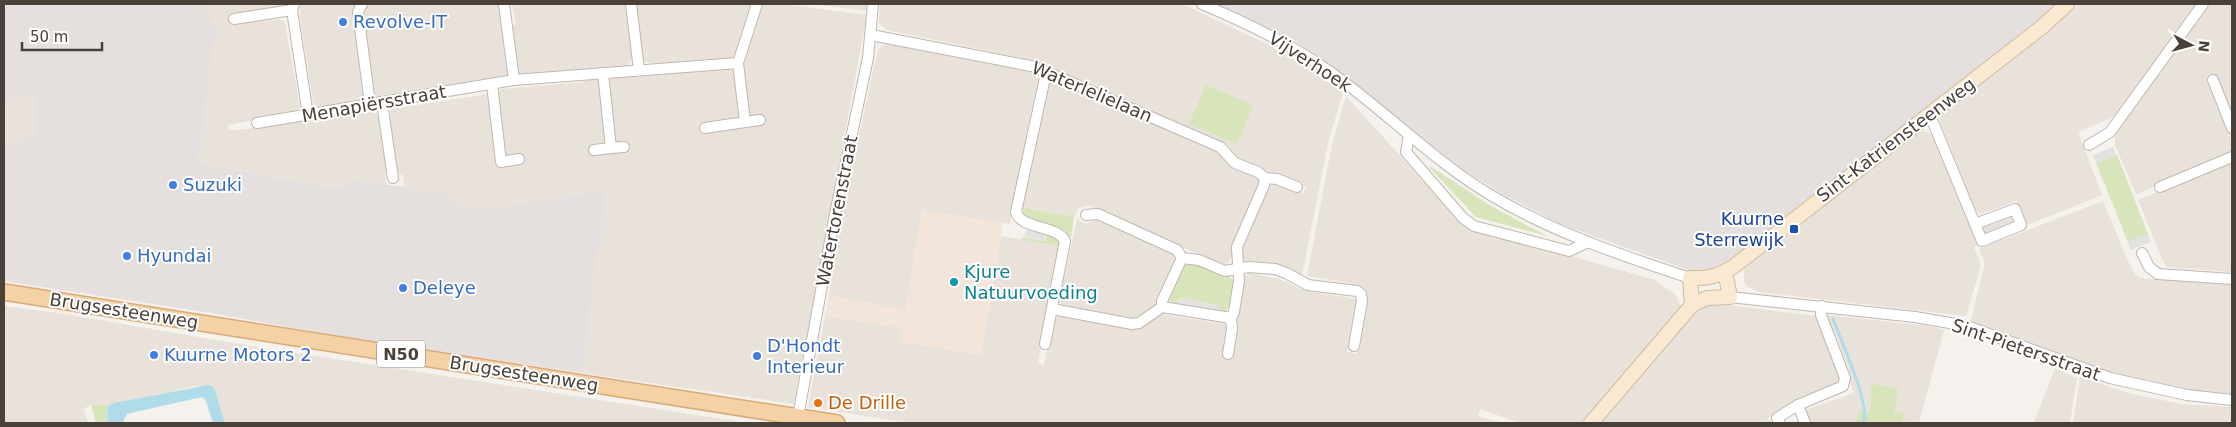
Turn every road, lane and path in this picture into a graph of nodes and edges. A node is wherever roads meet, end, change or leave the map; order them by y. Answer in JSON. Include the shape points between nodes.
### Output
{"nodes":[{"id":1,"x":362,"y":4,"type":"edge"},
{"id":2,"x":504,"y":4,"type":"edge"},
{"id":3,"x":631,"y":4,"type":"edge"},
{"id":4,"x":757,"y":4,"type":"edge"},
{"id":5,"x":873,"y":4,"type":"edge"},
{"id":6,"x":1202,"y":4,"type":"edge"},
{"id":7,"x":2067,"y":4,"type":"edge"},
{"id":8,"x":2203,"y":4,"type":"edge"},
{"id":9,"x":293,"y":7,"type":"edge"},
{"id":10,"x":234,"y":19,"type":"dead end"},
{"id":11,"x":871,"y":35,"type":"junction"},
{"id":12,"x":738,"y":63,"type":"junction"},
{"id":13,"x":639,"y":70,"type":"junction"},
{"id":14,"x":603,"y":73,"type":"junction"},
{"id":15,"x":1046,"y":73,"type":"junction"},
{"id":16,"x":514,"y":80,"type":"junction"},
{"id":17,"x":2213,"y":80,"type":"dead end"},
{"id":18,"x":492,"y":84,"type":"junction"},
{"id":19,"x":382,"y":102,"type":"junction"},
{"id":20,"x":370,"y":104,"type":"junction"},
{"id":21,"x":1930,"y":114,"type":"junction"},
{"id":22,"x":308,"y":115,"type":"junction"},
{"id":23,"x":760,"y":120,"type":"dead end"},
{"id":24,"x":745,"y":122,"type":"junction"},
{"id":25,"x":257,"y":123,"type":"dead end"},
{"id":26,"x":705,"y":128,"type":"dead end"},
{"id":27,"x":2232,"y":128,"type":"edge"},
{"id":28,"x":1409,"y":135,"type":"junction"},
{"id":29,"x":2089,"y":145,"type":"dead end"},
{"id":30,"x":624,"y":147,"type":"dead end"},
{"id":31,"x":611,"y":148,"type":"junction"},
{"id":32,"x":594,"y":150,"type":"dead end"},
{"id":33,"x":2232,"y":157,"type":"edge"},
{"id":34,"x":519,"y":159,"type":"dead end"},
{"id":35,"x":393,"y":178,"type":"dead end"},
{"id":36,"x":1265,"y":178,"type":"junction"},
{"id":37,"x":1297,"y":187,"type":"dead end"},
{"id":38,"x":2160,"y":187,"type":"dead end"},
{"id":39,"x":1086,"y":215,"type":"dead end"},
{"id":40,"x":1975,"y":224,"type":"dead end"},
{"id":41,"x":1588,"y":242,"type":"junction"},
{"id":42,"x":2142,"y":253,"type":"dead end"},
{"id":43,"x":1182,"y":258,"type":"junction"},
{"id":44,"x":1238,"y":269,"type":"junction"},
{"id":45,"x":1722,"y":273,"type":"junction"},
{"id":46,"x":1690,"y":278,"type":"junction"},
{"id":47,"x":2232,"y":279,"type":"edge"},
{"id":48,"x":4,"y":292,"type":"edge"},
{"id":49,"x":1730,"y":297,"type":"junction"},
{"id":50,"x":1692,"y":305,"type":"junction"},
{"id":51,"x":1822,"y":306,"type":"junction"},
{"id":52,"x":1162,"y":307,"type":"junction"},
{"id":53,"x":1052,"y":309,"type":"junction"},
{"id":54,"x":1231,"y":318,"type":"junction"},
{"id":55,"x":1045,"y":344,"type":"dead end"},
{"id":56,"x":1354,"y":346,"type":"dead end"},
{"id":57,"x":1228,"y":354,"type":"dead end"},
{"id":58,"x":2232,"y":400,"type":"edge"},
{"id":59,"x":1798,"y":405,"type":"junction"},
{"id":60,"x":803,"y":420,"type":"edge"},
{"id":61,"x":837,"y":423,"type":"edge"},
{"id":62,"x":1591,"y":423,"type":"edge"},
{"id":63,"x":1780,"y":423,"type":"edge"},
{"id":64,"x":1805,"y":423,"type":"edge"}],
"edges":[{"from":1,"to":20,"type":"street","via":[[358,12]]},
{"from":2,"to":16,"type":"street"},
{"from":3,"to":13,"type":"street"},
{"from":4,"to":12,"type":"street"},
{"from":5,"to":11,"type":"street","name":"Watertorenstraat"},
{"from":6,"to":28,"type":"street","name":"Vijverhoek","via":[[1279,40],[1328,71]]},
{"from":7,"to":21,"type":"street","name":"Sint-Katriensteenweg"},
{"from":8,"to":29,"type":"street","via":[[2110,132]]},
{"from":9,"to":10,"type":"street"},
{"from":9,"to":22,"type":"street"},
{"from":11,"to":15,"type":"street","name":"Waterlelielaan","via":[[1036,66]]},
{"from":11,"to":60,"type":"street","name":"Watertorenstraat","via":[[833,223]]},
{"from":12,"to":13,"type":"street","name":"Menapiërsstraat"},
{"from":12,"to":24,"type":"street"},
{"from":13,"to":14,"type":"street","name":"Menapiërsstraat"},
{"from":14,"to":16,"type":"street","name":"Menapiërsstraat"},
{"from":14,"to":31,"type":"street"},
{"from":15,"to":36,"type":"street","name":"Waterlelielaan","via":[[1220,147],[1235,163]]},
{"from":15,"to":53,"type":"street","via":[[1016,212],[1020,219],[1059,234],[1065,241]]},
{"from":16,"to":18,"type":"street","name":"Menapiërsstraat"},
{"from":17,"to":27,"type":"street"},
{"from":18,"to":19,"type":"street","name":"Menapiërsstraat"},
{"from":18,"to":34,"type":"street","via":[[502,162]]},
{"from":19,"to":20,"type":"street","name":"Menapiërsstraat"},
{"from":19,"to":35,"type":"street"},
{"from":20,"to":22,"type":"street","name":"Menapiërsstraat"},
{"from":21,"to":40,"type":"street"},
{"from":21,"to":45,"type":"street","name":"Sint-Katriensteenweg"},
{"from":22,"to":25,"type":"street","name":"Menapiërsstraat"},
{"from":23,"to":24,"type":"street"},
{"from":24,"to":26,"type":"street"},
{"from":28,"to":41,"type":"street","name":"Vijverhoek","via":[[1495,197]]},
{"from":28,"to":41,"type":"street","via":[[1406,152],[1463,218],[1474,226],[1569,251]]},
{"from":30,"to":31,"type":"street"},
{"from":31,"to":32,"type":"street"},
{"from":33,"to":38,"type":"street"},
{"from":36,"to":37,"type":"street","name":"Waterlelielaan"},
{"from":36,"to":44,"type":"street","via":[[1237,247]]},
{"from":39,"to":43,"type":"street","via":[[1098,214],[1114,221],[1177,250]]},
{"from":41,"to":46,"type":"street","name":"Vijverhoek"},
{"from":42,"to":47,"type":"street","via":[[2149,267],[2158,274]]},
{"from":43,"to":44,"type":"street","via":[[1199,260],[1225,270]]},
{"from":43,"to":52,"type":"street"},
{"from":44,"to":54,"type":"street","via":[[1239,281]]},
{"from":44,"to":56,"type":"street","via":[[1275,269],[1308,285],[1357,291],[1362,301]]},
{"from":45,"to":46,"type":"street","name":"Sint-Katriensteenweg","via":[[1704,279]]},
{"from":45,"to":49,"type":"street"},
{"from":46,"to":50,"type":"street"},
{"from":48,"to":60,"type":"main road","name":"Brugsesteenweg","number":"N50"},
{"from":49,"to":50,"type":"street","via":[[1707,298]]},
{"from":49,"to":51,"type":"street","name":"Sint-Pietersstraat"},
{"from":50,"to":62,"type":"street"},
{"from":51,"to":58,"type":"street","name":"Sint-Pietersstraat","via":[[1967,326],[2110,378],[2187,395]]},
{"from":51,"to":59,"type":"street","via":[[1821,315],[1845,378],[1843,386]]},
{"from":52,"to":53,"type":"street","via":[[1139,323],[1132,324]]},
{"from":52,"to":54,"type":"street"},
{"from":53,"to":55,"type":"street"},
{"from":54,"to":57,"type":"street"},
{"from":59,"to":63,"type":"street","via":[[1777,418]]},
{"from":59,"to":64,"type":"street"},
{"from":60,"to":61,"type":"main road","name":"Brugsesteenweg","number":"N50"}]}
